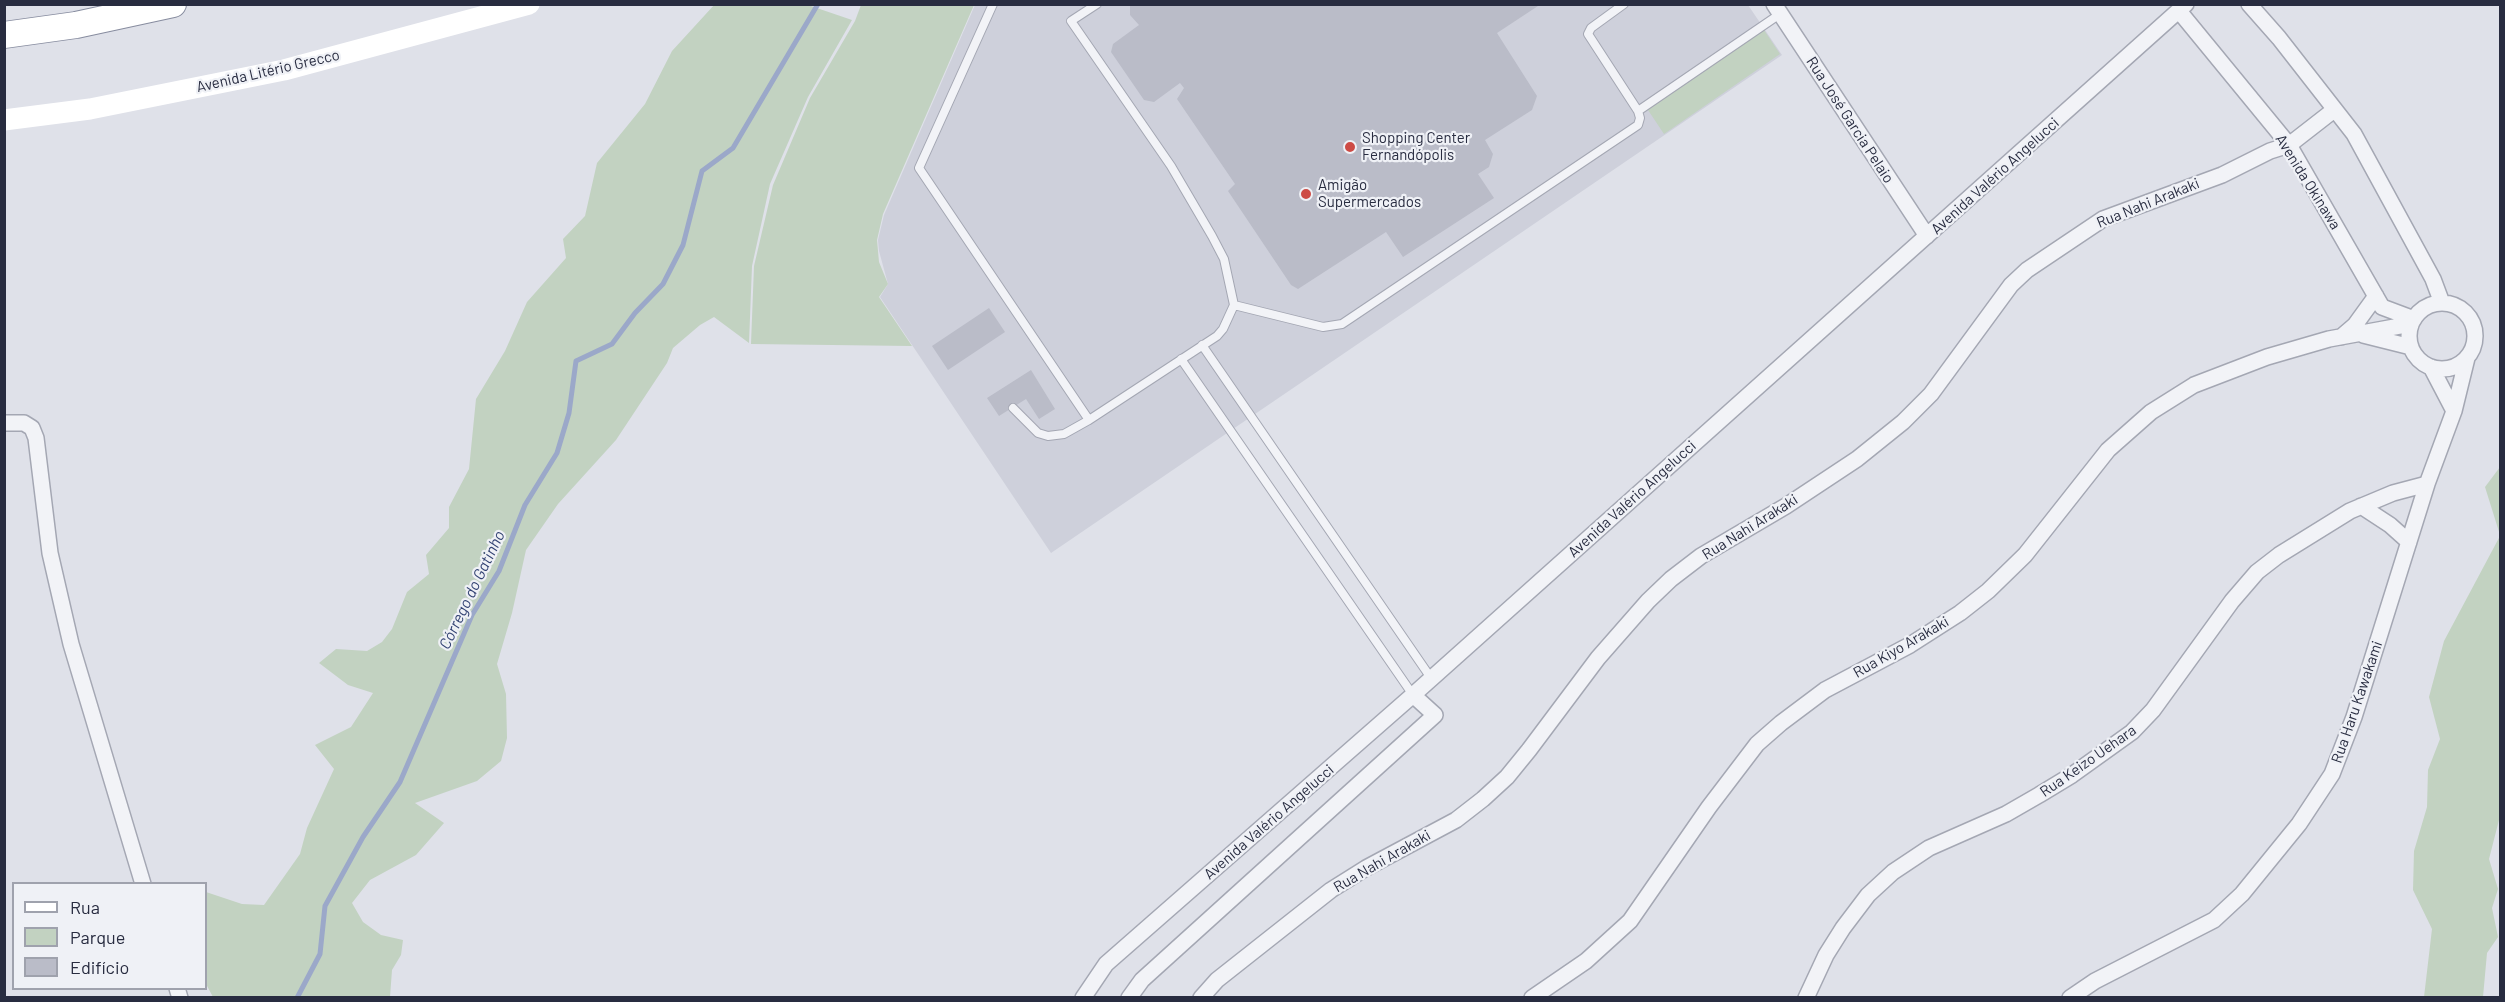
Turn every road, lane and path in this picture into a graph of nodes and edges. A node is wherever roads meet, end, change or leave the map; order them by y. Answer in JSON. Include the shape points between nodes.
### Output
{"nodes":[{"id":1,"x":173,"y":4,"type":"edge"},
{"id":2,"x":529,"y":4,"type":"edge"},
{"id":3,"x":993,"y":4,"type":"edge"},
{"id":4,"x":1097,"y":4,"type":"edge"},
{"id":5,"x":1624,"y":4,"type":"edge"},
{"id":6,"x":2249,"y":4,"type":"edge"},
{"id":7,"x":2183,"y":8,"type":"edge"},
{"id":8,"x":1777,"y":9,"type":"edge"},
{"id":9,"x":4,"y":34,"type":"edge"},
{"id":10,"x":2334,"y":110,"type":"junction"},
{"id":11,"x":1638,"y":111,"type":"junction"},
{"id":12,"x":4,"y":120,"type":"edge"},
{"id":13,"x":2289,"y":146,"type":"junction"},
{"id":14,"x":1927,"y":236,"type":"junction"},
{"id":15,"x":2376,"y":296,"type":"junction"},
{"id":16,"x":2442,"y":303,"type":"junction"},
{"id":17,"x":1234,"y":306,"type":"junction"},
{"id":18,"x":2412,"y":321,"type":"junction"},
{"id":19,"x":2357,"y":334,"type":"junction"},
{"id":20,"x":2342,"y":337,"type":"junction"},
{"id":21,"x":1202,"y":345,"type":"junction"},
{"id":22,"x":2410,"y":347,"type":"junction"},
{"id":23,"x":2467,"y":358,"type":"junction"},
{"id":24,"x":1181,"y":359,"type":"junction"},
{"id":25,"x":2431,"y":367,"type":"junction"},
{"id":26,"x":1013,"y":408,"type":"dead end"},
{"id":27,"x":2454,"y":411,"type":"junction"},
{"id":28,"x":1089,"y":420,"type":"junction"},
{"id":29,"x":4,"y":423,"type":"edge"},
{"id":30,"x":2427,"y":484,"type":"junction"},
{"id":31,"x":2361,"y":506,"type":"junction"},
{"id":32,"x":2409,"y":542,"type":"junction"},
{"id":33,"x":1431,"y":678,"type":"junction"},
{"id":34,"x":1413,"y":694,"type":"junction"},
{"id":35,"x":142,"y":882,"type":"edge"},
{"id":36,"x":1083,"y":998,"type":"edge"},
{"id":37,"x":1129,"y":998,"type":"edge"},
{"id":38,"x":1201,"y":998,"type":"edge"},
{"id":39,"x":1532,"y":998,"type":"edge"},
{"id":40,"x":1806,"y":998,"type":"edge"},
{"id":41,"x":2070,"y":998,"type":"edge"}],
"edges":[{"from":1,"to":9,"type":"highway","via":[[76,25]]},
{"from":2,"to":12,"type":"main road","name":"Avenida Litério Grecco","via":[[284,70],[90,109]]},
{"from":3,"to":28,"type":"lane","via":[[920,168]]},
{"from":4,"to":17,"type":"lane","via":[[1071,21],[1171,166],[1218,246]]},
{"from":5,"to":11,"type":"lane","via":[[1588,34]]},
{"from":6,"to":10,"type":"street"},
{"from":7,"to":13,"type":"street","name":"Avenida Okinawa"},
{"from":7,"to":14,"type":"street","name":"Avenida Valério Angelucci"},
{"from":8,"to":11,"type":"lane"},
{"from":8,"to":14,"type":"street","name":"Rua José Garcia Pelaio"},
{"from":10,"to":13,"type":"street","name":"Rua Nahi Arakaki"},
{"from":10,"to":16,"type":"street","via":[[2354,134],[2433,279]]},
{"from":11,"to":17,"type":"lane","via":[[1638,125],[1342,324],[1323,327]]},
{"from":13,"to":15,"type":"street","name":"Avenida Okinawa"},
{"from":13,"to":38,"type":"street","name":"Rua Nahi Arakaki","via":[[2103,219],[2026,270],[1931,394],[1903,422],[1857,459],[1701,556],[1648,601],[1598,658],[1507,777],[1483,799],[1456,820],[1331,890],[1217,980]]},
{"from":14,"to":33,"type":"street","name":"Avenida Valério Angelucci"},
{"from":15,"to":18,"type":"street","name":"Avenida Okinawa","via":[[2382,307]]},
{"from":15,"to":20,"type":"street"},
{"from":16,"to":18,"type":"street","via":[[2426,307]]},
{"from":16,"to":23,"type":"street","via":[[2462,310],[2469,318],[2474,339]]},
{"from":17,"to":21,"type":"lane","via":[[1223,329]]},
{"from":18,"to":19,"type":"street","name":"Rua Kiyo Arakaki"},
{"from":18,"to":22,"type":"street"},
{"from":19,"to":20,"type":"street","name":"Rua Kiyo Arakaki"},
{"from":19,"to":22,"type":"street"},
{"from":20,"to":39,"type":"street","name":"Rua Kiyo Arakaki","via":[[2267,357],[2194,386],[2131,428],[2102,457],[2025,555],[1988,591],[1910,645],[1825,690],[1757,744],[1630,921],[1586,961]]},
{"from":21,"to":24,"type":"lane"},
{"from":21,"to":33,"type":"lane"},
{"from":22,"to":25,"type":"street","via":[[2418,359]]},
{"from":23,"to":25,"type":"street","via":[[2443,369]]},
{"from":23,"to":27,"type":"street","name":"Rua Haru Kawakami"},
{"from":24,"to":28,"type":"lane"},
{"from":24,"to":34,"type":"lane"},
{"from":25,"to":27,"type":"street"},
{"from":26,"to":28,"type":"lane","via":[[1038,433],[1048,436],[1064,434]]},
{"from":27,"to":30,"type":"street","name":"Rua Haru Kawakami"},
{"from":29,"to":35,"type":"street","via":[[24,423],[32,428],[36,438],[50,554],[71,644]]},
{"from":30,"to":31,"type":"street","name":"Rua Keizo Uehara"},
{"from":30,"to":32,"type":"street","name":"Rua Haru Kawakami"},
{"from":31,"to":32,"type":"street"},
{"from":31,"to":40,"type":"street","name":"Rua Keizo Uehara","via":[[2315,531],[2257,572],[2153,710],[2116,744],[2039,795],[1910,859],[1883,881],[1843,928]]},
{"from":32,"to":41,"type":"street","name":"Rua Haru Kawakami","via":[[2336,765],[2299,824],[2242,894],[2214,920],[2095,981]]},
{"from":33,"to":34,"type":"street","name":"Avenida Valério Angelucci"},
{"from":34,"to":36,"type":"street","name":"Avenida Valério Angelucci","via":[[1106,964]]},
{"from":34,"to":37,"type":"street","name":"Avenida Valério Angelucci","via":[[1435,715],[1142,980]]}]}
